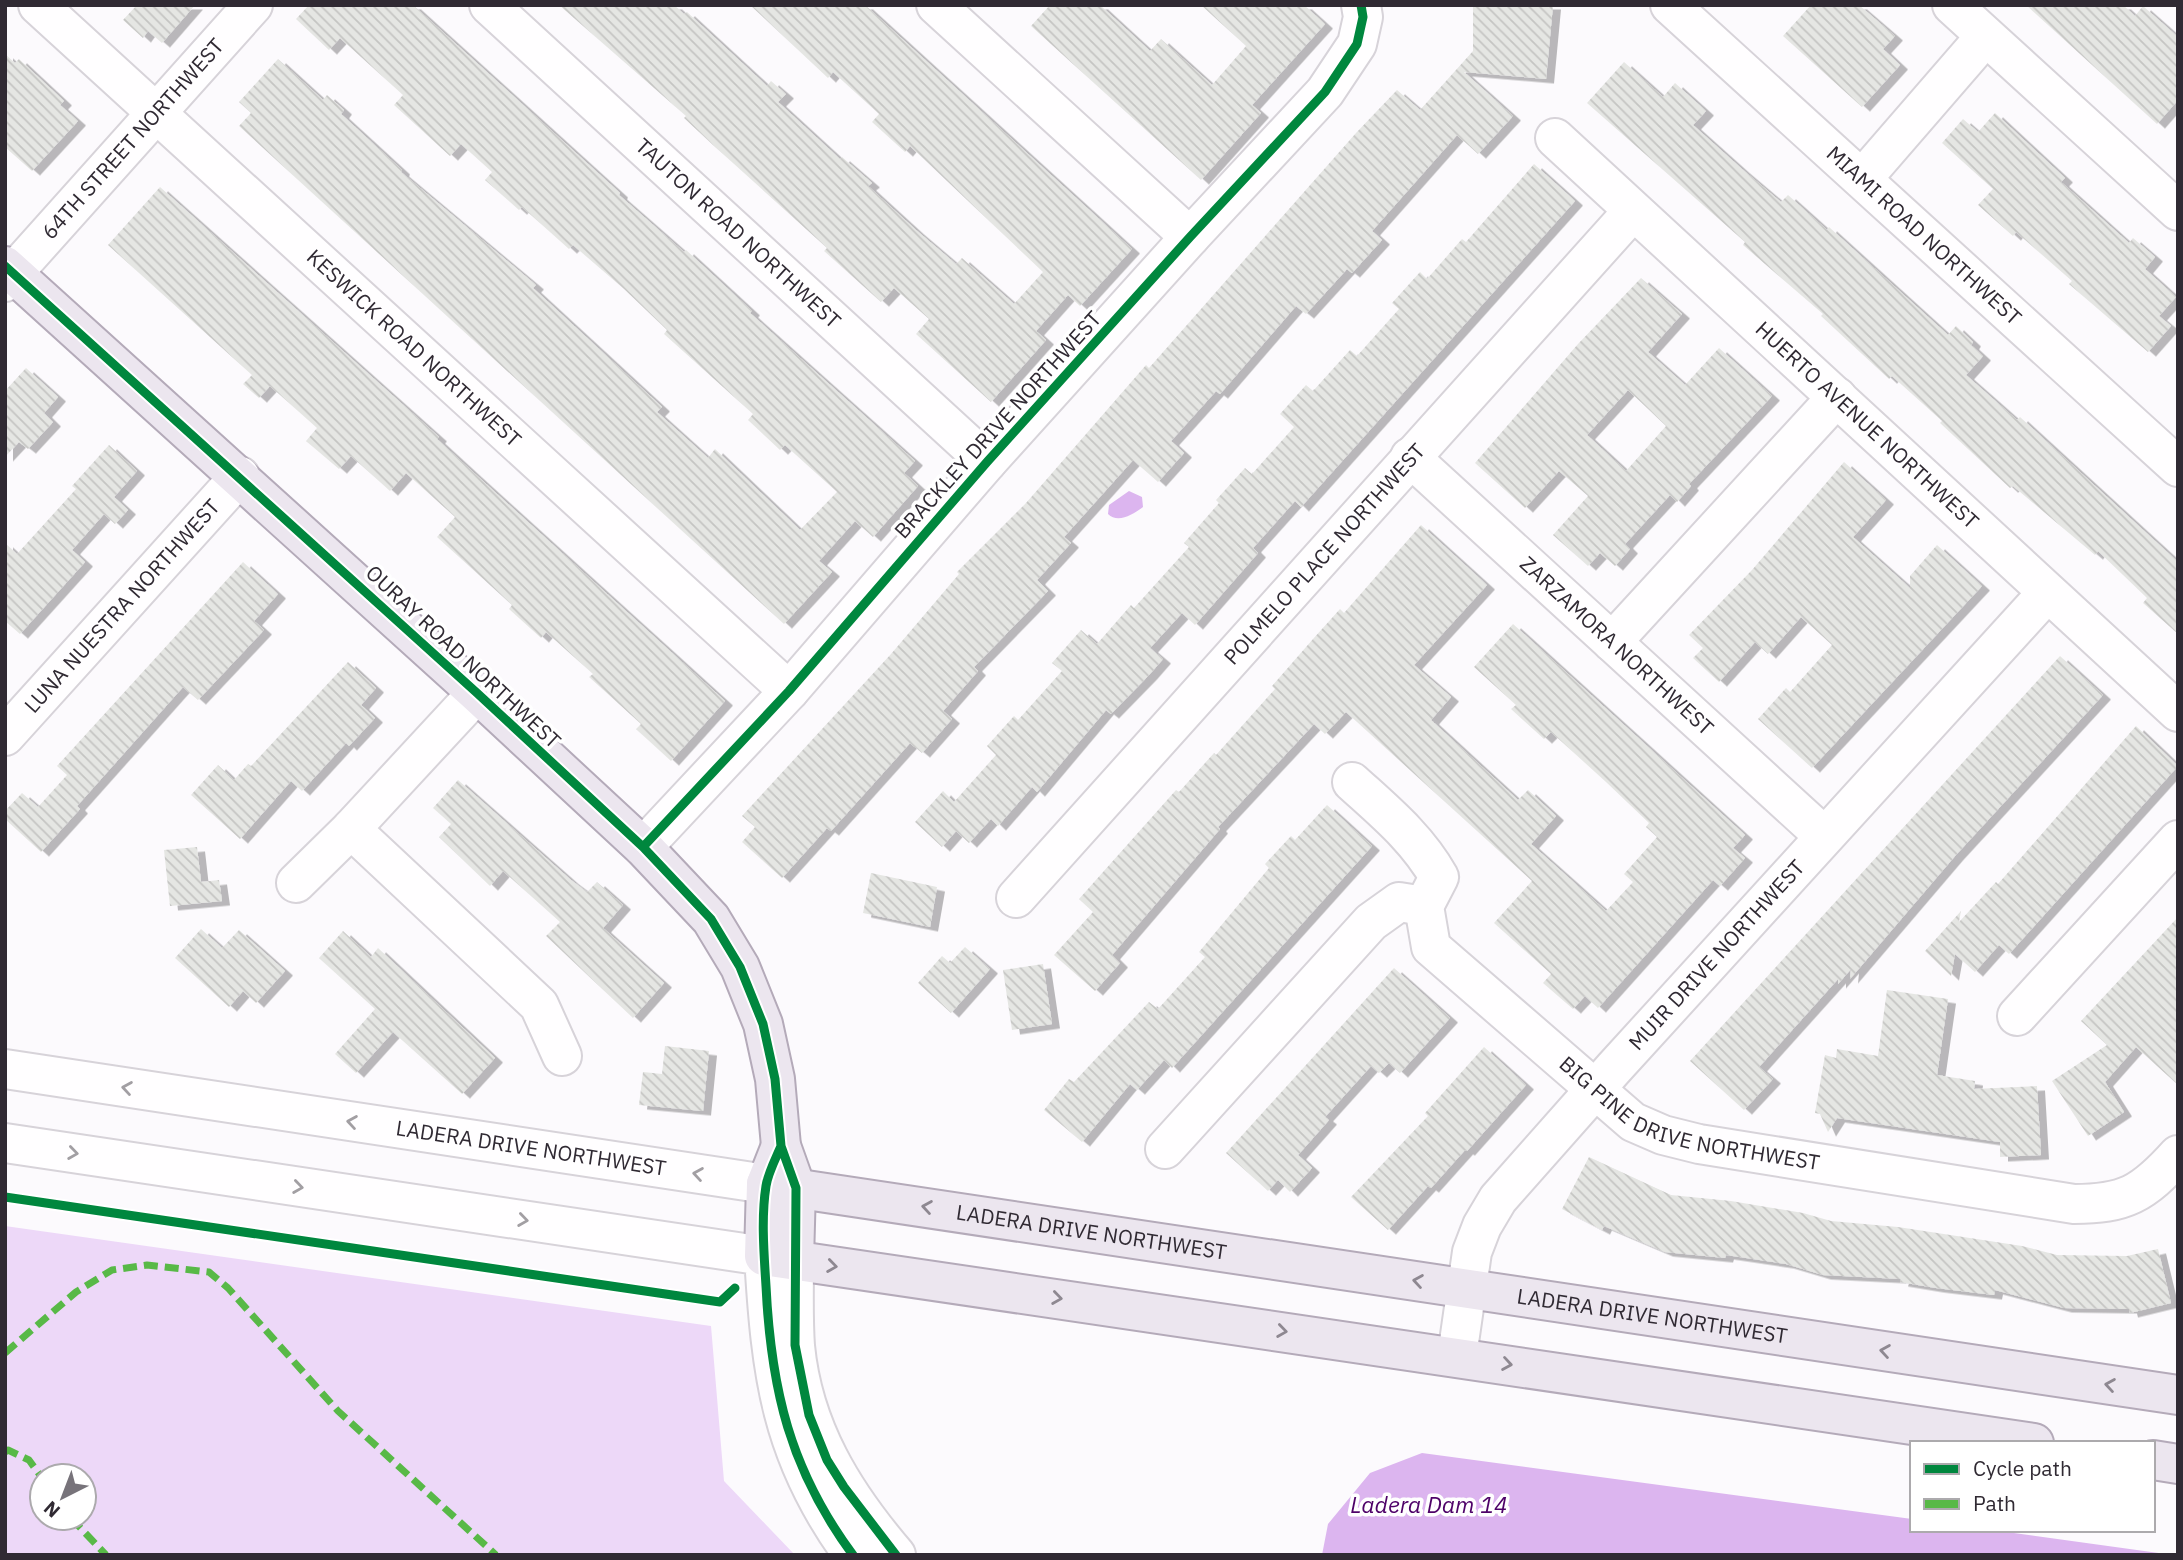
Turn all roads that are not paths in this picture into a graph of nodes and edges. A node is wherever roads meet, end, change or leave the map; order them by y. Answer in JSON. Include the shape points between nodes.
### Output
{"nodes":[{"id":1,"x":38,"y":5,"type":"edge"},
{"id":2,"x":253,"y":5,"type":"edge"},
{"id":3,"x":489,"y":5,"type":"edge"},
{"id":4,"x":936,"y":5,"type":"edge"},
{"id":5,"x":1670,"y":5,"type":"edge"},
{"id":6,"x":1952,"y":5,"type":"edge"},
{"id":7,"x":1362,"y":11,"type":"edge"},
{"id":8,"x":1985,"y":37,"type":"junction"},
{"id":9,"x":157,"y":112,"type":"junction"},
{"id":10,"x":1555,"y":138,"type":"dead end"},
{"id":11,"x":1861,"y":179,"type":"junction"},
{"id":12,"x":1633,"y":211,"type":"junction"},
{"id":13,"x":2178,"y":211,"type":"edge"},
{"id":14,"x":1190,"y":237,"type":"junction"},
{"id":15,"x":8,"y":274,"type":"edge"},
{"id":16,"x":1837,"y":397,"type":"junction"},
{"id":17,"x":1410,"y":457,"type":"junction"},
{"id":18,"x":987,"y":462,"type":"junction"},
{"id":19,"x":2178,"y":467,"type":"edge"},
{"id":20,"x":240,"y":476,"type":"junction"},
{"id":21,"x":2047,"y":593,"type":"junction"},
{"id":22,"x":1612,"y":642,"type":"junction"},
{"id":23,"x":789,"y":691,"type":"junction"},
{"id":24,"x":477,"y":693,"type":"junction"},
{"id":25,"x":2178,"y":712,"type":"edge"},
{"id":26,"x":5,"y":736,"type":"edge"},
{"id":27,"x":1352,"y":782,"type":"dead end"},
{"id":28,"x":351,"y":829,"type":"junction"},
{"id":29,"x":1824,"y":836,"type":"junction"},
{"id":30,"x":2178,"y":839,"type":"edge"},
{"id":31,"x":643,"y":848,"type":"junction"},
{"id":32,"x":296,"y":883,"type":"dead end"},
{"id":33,"x":1016,"y":898,"type":"dead end"},
{"id":34,"x":1424,"y":906,"type":"junction"},
{"id":35,"x":2017,"y":1016,"type":"dead end"},
{"id":36,"x":562,"y":1056,"type":"dead end"},
{"id":37,"x":5,"y":1069,"type":"edge"},
{"id":38,"x":1593,"y":1091,"type":"junction"},
{"id":39,"x":5,"y":1143,"type":"edge"},
{"id":40,"x":1165,"y":1149,"type":"dead end"},
{"id":41,"x":2178,"y":1156,"type":"edge"},
{"id":42,"x":781,"y":1186,"type":"junction"},
{"id":43,"x":779,"y":1258,"type":"junction"},
{"id":44,"x":1467,"y":1288,"type":"junction"},
{"id":45,"x":1457,"y":1356,"type":"junction"},
{"id":46,"x":2178,"y":1395,"type":"edge"},
{"id":47,"x":2021,"y":1441,"type":"edge"},
{"id":48,"x":2155,"y":1460,"type":"edge"},
{"id":49,"x":2178,"y":1464,"type":"edge"},
{"id":50,"x":853,"y":1555,"type":"edge"},
{"id":51,"x":896,"y":1555,"type":"edge"}],
"edges":[{"from":1,"to":9,"type":"street","name":"KESWICK ROAD NORTHWEST"},
{"from":2,"to":9,"type":"street","name":"64TH STREET NORTHWEST"},
{"from":3,"to":18,"type":"street","name":"TAUTON ROAD NORTHWEST"},
{"from":4,"to":14,"type":"street"},
{"from":5,"to":11,"type":"street","name":"MIAMI ROAD NORTHWEST"},
{"from":6,"to":8,"type":"street"},
{"from":7,"to":14,"type":"street","name":"BRACKLEY DRIVE NORTHWEST","via":[[1357,44],[1325,92]]},
{"from":8,"to":11,"type":"street"},
{"from":8,"to":13,"type":"street"},
{"from":9,"to":15,"type":"street","name":"64TH STREET NORTHWEST"},
{"from":9,"to":23,"type":"street","name":"KESWICK ROAD NORTHWEST"},
{"from":10,"to":12,"type":"street","name":"HUERTO AVENUE NORTHWEST"},
{"from":11,"to":19,"type":"street","name":"MIAMI ROAD NORTHWEST"},
{"from":12,"to":16,"type":"street","name":"HUERTO AVENUE NORTHWEST"},
{"from":12,"to":17,"type":"street","name":"POLMELO PLACE NORTHWEST"},
{"from":14,"to":18,"type":"street","name":"BRACKLEY DRIVE NORTHWEST"},
{"from":15,"to":20,"type":"main road","name":"OURAY ROAD NORTHWEST"},
{"from":16,"to":21,"type":"street","name":"HUERTO AVENUE NORTHWEST"},
{"from":16,"to":22,"type":"street"},
{"from":17,"to":22,"type":"street","name":"ZARZAMORA NORTHWEST"},
{"from":17,"to":33,"type":"street","name":"POLMELO PLACE NORTHWEST"},
{"from":18,"to":23,"type":"street","name":"BRACKLEY DRIVE NORTHWEST"},
{"from":20,"to":24,"type":"main road","name":"OURAY ROAD NORTHWEST"},
{"from":20,"to":26,"type":"street","name":"LUNA NUESTRA NORTHWEST"},
{"from":21,"to":25,"type":"street","name":"HUERTO AVENUE NORTHWEST"},
{"from":21,"to":29,"type":"street","name":"MUIR DRIVE NORTHWEST"},
{"from":22,"to":29,"type":"street","name":"ZARZAMORA NORTHWEST"},
{"from":23,"to":31,"type":"street","name":"BRACKLEY DRIVE NORTHWEST"},
{"from":24,"to":28,"type":"street"},
{"from":24,"to":31,"type":"main road","name":"OURAY ROAD NORTHWEST"},
{"from":27,"to":34,"type":"street","via":[[1425,852],[1439,877]]},
{"from":28,"to":32,"type":"street"},
{"from":28,"to":36,"type":"street","via":[[539,1005]]},
{"from":29,"to":38,"type":"street","name":"MUIR DRIVE NORTHWEST"},
{"from":30,"to":35,"type":"street"},
{"from":31,"to":42,"type":"main road","name":"OURAY ROAD NORTHWEST","via":[[711,919],[740,967],[773,1068]]},
{"from":34,"to":38,"type":"street","name":"BIG PINE DRIVE NORTHWEST","via":[[1432,947]]},
{"from":34,"to":40,"type":"street","via":[[1399,902],[1371,922]]},
{"from":42,"to":37,"type":"street","name":"LADERA DRIVE NORTHWEST","one_way":true},
{"from":38,"to":41,"type":"street","name":"BIG PINE DRIVE NORTHWEST","via":[[1633,1122],[1663,1135],[2074,1204],[2109,1204],[2129,1197]]},
{"from":38,"to":44,"type":"street","name":"MUIR DRIVE NORTHWEST","via":[[1499,1199],[1472,1252]]},
{"from":39,"to":43,"type":"street","one_way":true},
{"from":42,"to":43,"type":"main road","name":"OURAY ROAD NORTHWEST"},
{"from":44,"to":42,"type":"main road","name":"LADERA DRIVE NORTHWEST","one_way":true},
{"from":43,"to":45,"type":"main road","one_way":true},
{"from":43,"to":50,"type":"street","via":[[771,1360],[782,1413],[810,1486]]},
{"from":43,"to":51,"type":"street","via":[[808,1415],[827,1460]]},
{"from":44,"to":45,"type":"street","name":"MUIR DRIVE NORTHWEST"},
{"from":46,"to":44,"type":"main road","name":"LADERA DRIVE NORTHWEST","one_way":true},
{"from":45,"to":47,"type":"main road","one_way":true},
{"from":48,"to":49,"type":"main road"}]}
